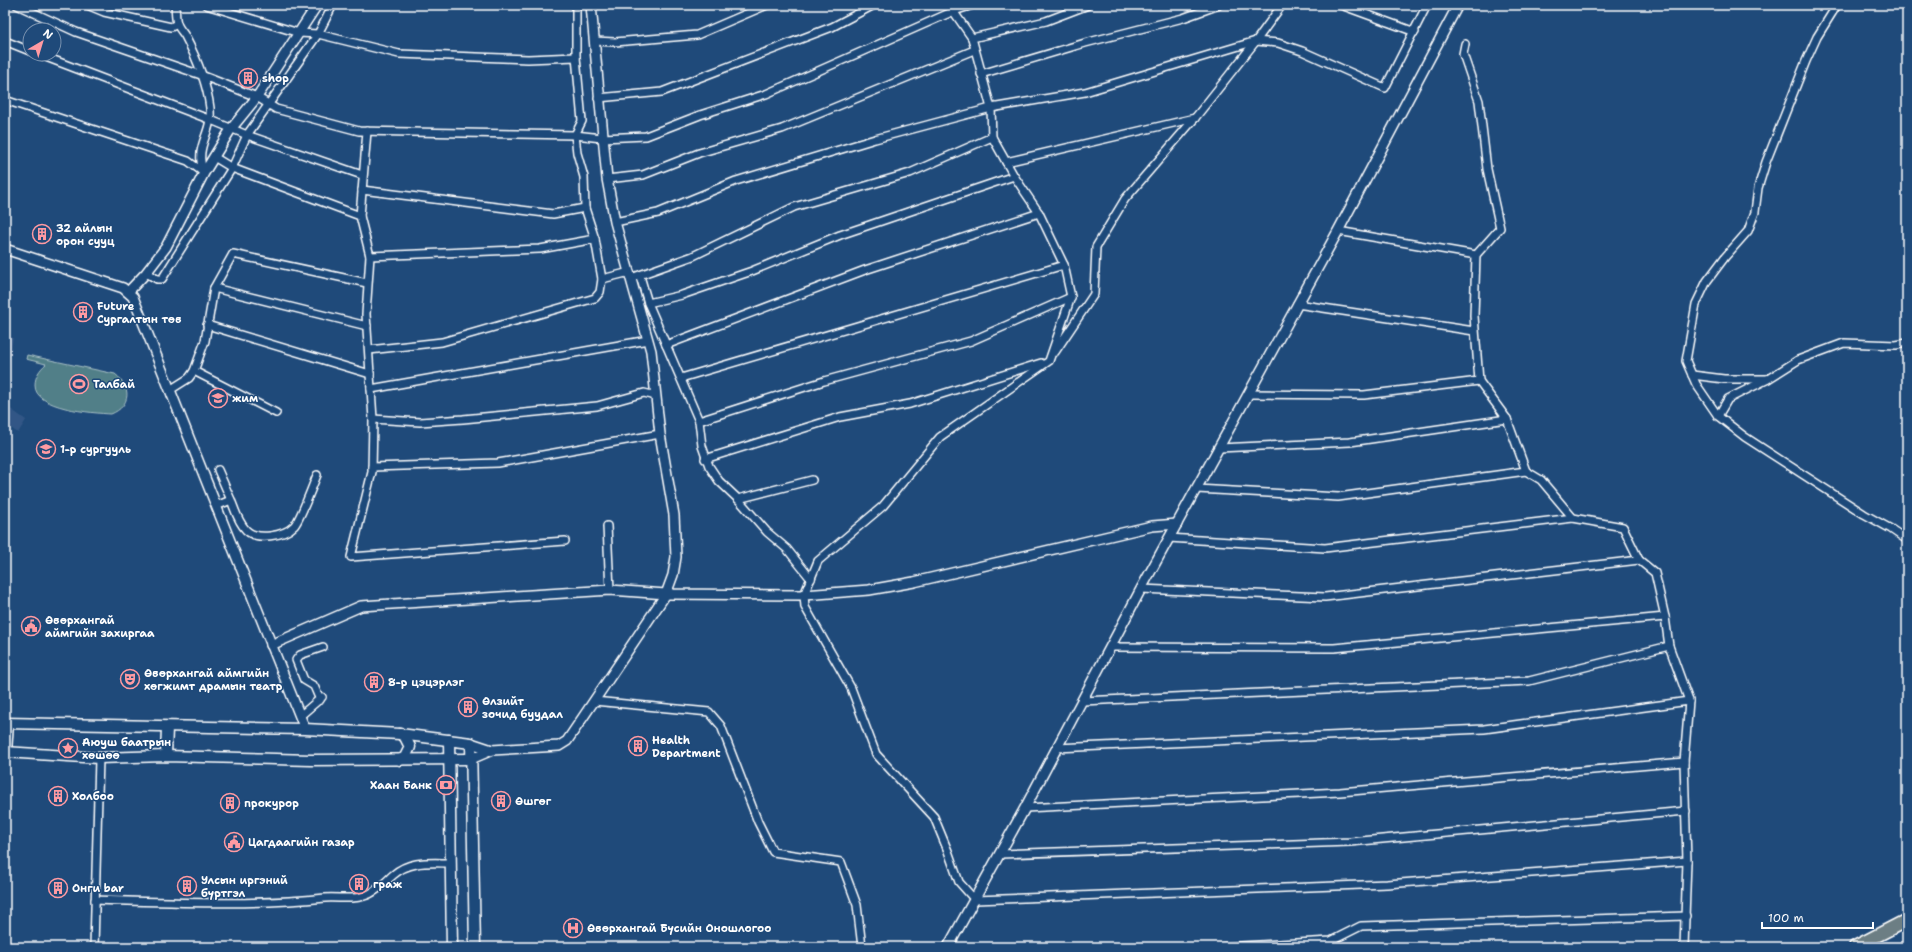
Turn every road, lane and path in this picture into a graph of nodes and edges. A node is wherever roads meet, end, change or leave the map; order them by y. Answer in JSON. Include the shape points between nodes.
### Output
{"nodes":[{"id":1,"x":17,"y":5,"type":"edge"},
{"id":2,"x":87,"y":5,"type":"edge"},
{"id":3,"x":175,"y":5,"type":"edge"},
{"id":4,"x":206,"y":5,"type":"edge"},
{"id":5,"x":318,"y":5,"type":"edge"},
{"id":6,"x":333,"y":5,"type":"edge"},
{"id":7,"x":576,"y":5,"type":"edge"},
{"id":8,"x":591,"y":5,"type":"edge"},
{"id":9,"x":767,"y":5,"type":"edge"},
{"id":10,"x":874,"y":5,"type":"edge"},
{"id":11,"x":973,"y":5,"type":"edge"},
{"id":12,"x":1088,"y":5,"type":"edge"},
{"id":13,"x":1219,"y":5,"type":"edge"},
{"id":14,"x":1282,"y":5,"type":"edge"},
{"id":15,"x":1341,"y":5,"type":"edge"},
{"id":16,"x":1428,"y":5,"type":"edge"},
{"id":17,"x":1458,"y":5,"type":"edge"},
{"id":18,"x":1837,"y":5,"type":"edge"},
{"id":19,"x":952,"y":8,"type":"edge"},
{"id":20,"x":177,"y":24,"type":"junction"},
{"id":21,"x":1415,"y":32,"type":"junction"},
{"id":22,"x":299,"y":33,"type":"junction"},
{"id":23,"x":318,"y":34,"type":"junction"},
{"id":24,"x":972,"y":38,"type":"junction"},
{"id":25,"x":5,"y":41,"type":"edge"},
{"id":26,"x":594,"y":41,"type":"junction"},
{"id":27,"x":1256,"y":41,"type":"junction"},
{"id":28,"x":1465,"y":44,"type":"dead end"},
{"id":29,"x":22,"y":48,"type":"edge"},
{"id":30,"x":974,"y":50,"type":"junction"},
{"id":31,"x":576,"y":57,"type":"junction"},
{"id":32,"x":59,"y":62,"type":"edge"},
{"id":33,"x":981,"y":74,"type":"junction"},
{"id":34,"x":202,"y":76,"type":"junction"},
{"id":35,"x":257,"y":98,"type":"junction"},
{"id":36,"x":598,"y":98,"type":"junction"},
{"id":37,"x":5,"y":100,"type":"edge"},
{"id":38,"x":268,"y":104,"type":"junction"},
{"id":39,"x":991,"y":108,"type":"junction"},
{"id":40,"x":1195,"y":118,"type":"junction"},
{"id":41,"x":211,"y":120,"type":"junction"},
{"id":42,"x":231,"y":129,"type":"junction"},
{"id":43,"x":367,"y":131,"type":"junction"},
{"id":44,"x":247,"y":135,"type":"junction"},
{"id":45,"x":575,"y":135,"type":"junction"},
{"id":46,"x":992,"y":137,"type":"junction"},
{"id":47,"x":602,"y":138,"type":"junction"},
{"id":48,"x":214,"y":156,"type":"junction"},
{"id":49,"x":1006,"y":162,"type":"junction"},
{"id":50,"x":232,"y":168,"type":"junction"},
{"id":51,"x":204,"y":173,"type":"junction"},
{"id":52,"x":362,"y":175,"type":"junction"},
{"id":53,"x":1014,"y":176,"type":"junction"},
{"id":54,"x":607,"y":180,"type":"junction"},
{"id":55,"x":362,"y":190,"type":"junction"},
{"id":56,"x":585,"y":208,"type":"junction"},
{"id":57,"x":1039,"y":213,"type":"junction"},
{"id":58,"x":360,"y":216,"type":"junction"},
{"id":59,"x":615,"y":222,"type":"junction"},
{"id":60,"x":1338,"y":231,"type":"junction"},
{"id":61,"x":595,"y":239,"type":"junction"},
{"id":62,"x":5,"y":249,"type":"edge"},
{"id":63,"x":1476,"y":255,"type":"junction"},
{"id":64,"x":370,"y":256,"type":"junction"},
{"id":65,"x":1064,"y":265,"type":"junction"},
{"id":66,"x":146,"y":273,"type":"junction"},
{"id":67,"x":634,"y":275,"type":"junction"},
{"id":68,"x":602,"y":279,"type":"junction"},
{"id":69,"x":367,"y":283,"type":"junction"},
{"id":70,"x":214,"y":288,"type":"junction"},
{"id":71,"x":128,"y":292,"type":"junction"},
{"id":72,"x":1071,"y":297,"type":"junction"},
{"id":73,"x":648,"y":303,"type":"junction"},
{"id":74,"x":1297,"y":304,"type":"junction"},
{"id":75,"x":207,"y":325,"type":"junction"},
{"id":76,"x":367,"y":326,"type":"junction"},
{"id":77,"x":1474,"y":331,"type":"junction"},
{"id":78,"x":648,"y":340,"type":"junction"},
{"id":79,"x":1907,"y":343,"type":"edge"},
{"id":80,"x":666,"y":345,"type":"junction"},
{"id":81,"x":369,"y":350,"type":"junction"},
{"id":82,"x":1049,"y":361,"type":"junction"},
{"id":83,"x":194,"y":371,"type":"junction"},
{"id":84,"x":370,"y":374,"type":"junction"},
{"id":85,"x":1692,"y":375,"type":"junction"},
{"id":86,"x":681,"y":378,"type":"junction"},
{"id":87,"x":1768,"y":379,"type":"junction"},
{"id":88,"x":1479,"y":381,"type":"junction"},
{"id":89,"x":371,"y":389,"type":"junction"},
{"id":90,"x":170,"y":390,"type":"junction"},
{"id":91,"x":1248,"y":394,"type":"junction"},
{"id":92,"x":656,"y":396,"type":"junction"},
{"id":93,"x":276,"y":413,"type":"dead end"},
{"id":94,"x":1718,"y":416,"type":"junction"},
{"id":95,"x":373,"y":419,"type":"junction"},
{"id":96,"x":1507,"y":419,"type":"junction"},
{"id":97,"x":699,"y":421,"type":"junction"},
{"id":98,"x":660,"y":434,"type":"junction"},
{"id":99,"x":1219,"y":448,"type":"junction"},
{"id":100,"x":705,"y":459,"type":"junction"},
{"id":101,"x":372,"y":467,"type":"junction"},
{"id":102,"x":218,"y":470,"type":"dead end"},
{"id":103,"x":1526,"y":471,"type":"junction"},
{"id":104,"x":317,"y":475,"type":"dead end"},
{"id":105,"x":812,"y":480,"type":"dead end"},
{"id":106,"x":1197,"y":489,"type":"junction"},
{"id":107,"x":738,"y":499,"type":"junction"},
{"id":108,"x":231,"y":500,"type":"junction"},
{"id":109,"x":216,"y":506,"type":"junction"},
{"id":110,"x":1573,"y":518,"type":"junction"},
{"id":111,"x":1177,"y":524,"type":"junction"},
{"id":112,"x":607,"y":526,"type":"dead end"},
{"id":113,"x":1169,"y":538,"type":"junction"},
{"id":114,"x":1907,"y":540,"type":"edge"},
{"id":115,"x":564,"y":541,"type":"dead end"},
{"id":116,"x":1639,"y":560,"type":"junction"},
{"id":117,"x":811,"y":579,"type":"junction"},
{"id":118,"x":1141,"y":589,"type":"junction"},
{"id":119,"x":610,"y":590,"type":"junction"},
{"id":120,"x":666,"y":594,"type":"junction"},
{"id":121,"x":804,"y":594,"type":"junction"},
{"id":122,"x":1665,"y":617,"type":"junction"},
{"id":123,"x":272,"y":645,"type":"junction"},
{"id":124,"x":1669,"y":646,"type":"junction"},
{"id":125,"x":323,"y":647,"type":"dead end"},
{"id":126,"x":1111,"y":647,"type":"junction"},
{"id":127,"x":594,"y":701,"type":"junction"},
{"id":128,"x":1082,"y":701,"type":"junction"},
{"id":129,"x":1689,"y":701,"type":"junction"},
{"id":130,"x":300,"y":716,"type":"junction"},
{"id":131,"x":6,"y":723,"type":"edge"},
{"id":132,"x":167,"y":727,"type":"junction"},
{"id":133,"x":305,"y":729,"type":"junction"},
{"id":134,"x":400,"y":734,"type":"junction"},
{"id":135,"x":449,"y":740,"type":"junction"},
{"id":136,"x":471,"y":743,"type":"junction"},
{"id":137,"x":1056,"y":748,"type":"junction"},
{"id":138,"x":492,"y":750,"type":"junction"},
{"id":139,"x":5,"y":752,"type":"edge"},
{"id":140,"x":166,"y":756,"type":"junction"},
{"id":141,"x":99,"y":758,"type":"junction"},
{"id":142,"x":471,"y":759,"type":"junction"},
{"id":143,"x":400,"y":760,"type":"junction"},
{"id":144,"x":450,"y":760,"type":"junction"},
{"id":145,"x":1684,"y":762,"type":"junction"},
{"id":146,"x":1025,"y":808,"type":"junction"},
{"id":147,"x":1686,"y":811,"type":"junction"},
{"id":148,"x":1000,"y":854,"type":"junction"},
{"id":149,"x":1687,"y":861,"type":"junction"},
{"id":150,"x":451,"y":863,"type":"junction"},
{"id":151,"x":96,"y":900,"type":"junction"},
{"id":152,"x":975,"y":900,"type":"junction"},
{"id":153,"x":1686,"y":916,"type":"junction"},
{"id":154,"x":1907,"y":920,"type":"edge"},
{"id":155,"x":1313,"y":944,"type":"edge"},
{"id":156,"x":94,"y":947,"type":"edge"},
{"id":157,"x":452,"y":947,"type":"edge"},
{"id":158,"x":475,"y":947,"type":"edge"},
{"id":159,"x":862,"y":947,"type":"edge"},
{"id":160,"x":948,"y":947,"type":"edge"},
{"id":161,"x":1223,"y":947,"type":"edge"},
{"id":162,"x":1684,"y":947,"type":"edge"},
{"id":163,"x":1855,"y":947,"type":"edge"}],
"edges":[{"from":1,"to":34,"type":"street","via":[[76,32]]},
{"from":2,"to":20,"type":"street","via":[[104,12],[171,27]]},
{"from":3,"to":20,"type":"street"},
{"from":4,"to":22,"type":"street"},
{"from":5,"to":22,"type":"street"},
{"from":6,"to":23,"type":"street"},
{"from":7,"to":31,"type":"street"},
{"from":8,"to":26,"type":"street"},
{"from":9,"to":26,"type":"street","via":[[697,35],[615,42]]},
{"from":10,"to":36,"type":"street","via":[[832,27],[662,92]]},
{"from":11,"to":19,"type":"street"},
{"from":12,"to":24,"type":"street","via":[[1046,21]]},
{"from":13,"to":33,"type":"street","via":[[1183,18],[1085,43]]},
{"from":14,"to":27,"type":"street"},
{"from":15,"to":21,"type":"street"},
{"from":16,"to":21,"type":"street"},
{"from":17,"to":60,"type":"street"},
{"from":18,"to":85,"type":"street","via":[[1806,61],[1766,162],[1748,231],[1707,281],[1696,304],[1686,361]]},
{"from":19,"to":24,"type":"street"},
{"from":19,"to":47,"type":"street","via":[[766,94],[646,136]]},
{"from":20,"to":34,"type":"street","via":[[185,35]]},
{"from":21,"to":27,"type":"street","via":[[1385,88],[1302,51],[1278,43]]},
{"from":22,"to":23,"type":"street"},
{"from":22,"to":35,"type":"street"},
{"from":23,"to":31,"type":"street","via":[[399,54],[528,59]]},
{"from":23,"to":38,"type":"street"},
{"from":24,"to":30,"type":"street"},
{"from":25,"to":29,"type":"street"},
{"from":26,"to":36,"type":"street"},
{"from":27,"to":39,"type":"street","via":[[1085,92]]},
{"from":27,"to":40,"type":"street"},
{"from":28,"to":63,"type":"street","via":[[1464,54],[1479,101],[1487,169],[1500,228]]},
{"from":30,"to":33,"type":"street"},
{"from":30,"to":54,"type":"street","via":[[782,129],[699,153],[643,175]]},
{"from":31,"to":45,"type":"street","via":[[582,120]]},
{"from":32,"to":41,"type":"street"},
{"from":33,"to":39,"type":"street"},
{"from":34,"to":35,"type":"street"},
{"from":34,"to":41,"type":"street"},
{"from":35,"to":38,"type":"street"},
{"from":35,"to":42,"type":"street"},
{"from":36,"to":47,"type":"street"},
{"from":37,"to":51,"type":"street","via":[[188,161]]},
{"from":38,"to":43,"type":"street","via":[[284,111]]},
{"from":38,"to":44,"type":"street"},
{"from":39,"to":46,"type":"street"},
{"from":39,"to":59,"type":"street","via":[[875,139],[736,181],[658,213]]},
{"from":40,"to":49,"type":"street"},
{"from":40,"to":82,"type":"street","via":[[1125,199],[1096,247],[1094,294]]},
{"from":41,"to":42,"type":"street"},
{"from":41,"to":51,"type":"street","via":[[200,151]]},
{"from":42,"to":44,"type":"street"},
{"from":42,"to":48,"type":"street"},
{"from":43,"to":45,"type":"street"},
{"from":43,"to":52,"type":"street"},
{"from":44,"to":50,"type":"street"},
{"from":44,"to":52,"type":"street"},
{"from":45,"to":47,"type":"street"},
{"from":45,"to":56,"type":"street","via":[[584,177]]},
{"from":46,"to":49,"type":"street"},
{"from":46,"to":67,"type":"street","via":[[910,173],[794,207],[693,256]]},
{"from":47,"to":54,"type":"street"},
{"from":48,"to":50,"type":"street"},
{"from":48,"to":51,"type":"street"},
{"from":49,"to":53,"type":"street"},
{"from":50,"to":58,"type":"street"},
{"from":50,"to":66,"type":"street","via":[[162,279]]},
{"from":51,"to":66,"type":"street","via":[[166,246]]},
{"from":52,"to":55,"type":"street"},
{"from":53,"to":57,"type":"street"},
{"from":53,"to":73,"type":"street","via":[[840,235],[752,271]]},
{"from":54,"to":59,"type":"street"},
{"from":55,"to":56,"type":"street","via":[[553,214]]},
{"from":55,"to":58,"type":"street"},
{"from":56,"to":61,"type":"street"},
{"from":57,"to":65,"type":"street"},
{"from":57,"to":80,"type":"street","via":[[865,270]]},
{"from":58,"to":64,"type":"street"},
{"from":59,"to":67,"type":"street"},
{"from":60,"to":63,"type":"street"},
{"from":60,"to":74,"type":"street"},
{"from":61,"to":64,"type":"street","via":[[540,249]]},
{"from":61,"to":68,"type":"street"},
{"from":62,"to":71,"type":"street","via":[[118,286]]},
{"from":63,"to":77,"type":"street"},
{"from":64,"to":69,"type":"street"},
{"from":65,"to":72,"type":"street"},
{"from":65,"to":86,"type":"street"},
{"from":66,"to":71,"type":"street"},
{"from":67,"to":68,"type":"street"},
{"from":67,"to":73,"type":"street"},
{"from":67,"to":78,"type":"street"},
{"from":68,"to":81,"type":"street","via":[[600,292],[595,298],[442,342]]},
{"from":69,"to":70,"type":"street","via":[[233,254]]},
{"from":69,"to":76,"type":"street"},
{"from":70,"to":75,"type":"street"},
{"from":70,"to":76,"type":"street"},
{"from":71,"to":90,"type":"street","via":[[133,297]]},
{"from":72,"to":82,"type":"street"},
{"from":72,"to":97,"type":"street","via":[[971,340],[824,381]]},
{"from":73,"to":80,"type":"street"},
{"from":74,"to":77,"type":"street"},
{"from":74,"to":91,"type":"street"},
{"from":75,"to":83,"type":"street","via":[[205,341]]},
{"from":75,"to":84,"type":"street"},
{"from":76,"to":81,"type":"street"},
{"from":77,"to":88,"type":"street"},
{"from":78,"to":89,"type":"street"},
{"from":78,"to":92,"type":"street"},
{"from":79,"to":87,"type":"street","via":[[1844,343],[1798,360]]},
{"from":80,"to":86,"type":"street"},
{"from":81,"to":84,"type":"street"},
{"from":82,"to":100,"type":"street","via":[[910,404],[840,417]]},
{"from":82,"to":117,"type":"street","via":[[940,437],[883,506],[818,561]]},
{"from":83,"to":90,"type":"street","via":[[189,378]]},
{"from":83,"to":93,"type":"street"},
{"from":84,"to":89,"type":"street"},
{"from":85,"to":87,"type":"street","via":[[1724,379]]},
{"from":85,"to":94,"type":"street"},
{"from":86,"to":97,"type":"street"},
{"from":87,"to":94,"type":"street","via":[[1728,399]]},
{"from":88,"to":91,"type":"street","via":[[1364,394]]},
{"from":88,"to":96,"type":"street"},
{"from":89,"to":95,"type":"street"},
{"from":90,"to":109,"type":"street"},
{"from":91,"to":99,"type":"street"},
{"from":92,"to":95,"type":"street","via":[[644,394],[597,406],[463,419],[420,422]]},
{"from":92,"to":98,"type":"street"},
{"from":94,"to":114,"type":"street","via":[[1745,437]]},
{"from":95,"to":101,"type":"street"},
{"from":96,"to":99,"type":"street","via":[[1350,442]]},
{"from":96,"to":103,"type":"street"},
{"from":97,"to":100,"type":"street"},
{"from":98,"to":101,"type":"street","via":[[498,463]]},
{"from":98,"to":120,"type":"street","via":[[674,515],[676,557]]},
{"from":99,"to":106,"type":"street"},
{"from":100,"to":107,"type":"street","via":[[719,481]]},
{"from":101,"to":115,"type":"street","via":[[351,557]]},
{"from":102,"to":108,"type":"street"},
{"from":103,"to":106,"type":"street","via":[[1338,496]]},
{"from":103,"to":110,"type":"street","via":[[1541,480]]},
{"from":104,"to":108,"type":"street","via":[[295,525],[279,534],[256,535],[247,531]]},
{"from":105,"to":107,"type":"street"},
{"from":106,"to":111,"type":"street"},
{"from":107,"to":117,"type":"street","via":[[767,532],[787,548]]},
{"from":108,"to":109,"type":"street"},
{"from":109,"to":123,"type":"street"},
{"from":110,"to":113,"type":"street","via":[[1325,548]]},
{"from":110,"to":116,"type":"street","via":[[1623,527]]},
{"from":111,"to":113,"type":"street"},
{"from":111,"to":121,"type":"street","via":[[1152,526],[908,583],[869,590]]},
{"from":112,"to":119,"type":"street"},
{"from":113,"to":118,"type":"street"},
{"from":116,"to":118,"type":"street","via":[[1325,597]]},
{"from":116,"to":122,"type":"street","via":[[1655,573]]},
{"from":117,"to":121,"type":"street"},
{"from":118,"to":126,"type":"street"},
{"from":119,"to":120,"type":"street"},
{"from":119,"to":123,"type":"street","via":[[362,606]]},
{"from":120,"to":121,"type":"street"},
{"from":120,"to":127,"type":"street"},
{"from":121,"to":152,"type":"street","via":[[805,607],[851,688],[876,754],[934,817],[959,882]]},
{"from":122,"to":124,"type":"street"},
{"from":122,"to":126,"type":"street","via":[[1334,648]]},
{"from":123,"to":130,"type":"street"},
{"from":124,"to":128,"type":"street","via":[[1529,681]]},
{"from":124,"to":129,"type":"street"},
{"from":125,"to":130,"type":"street","via":[[300,655],[296,660],[304,680],[314,686],[321,698]]},
{"from":126,"to":128,"type":"street"},
{"from":127,"to":138,"type":"street","via":[[567,741],[559,746]]},
{"from":127,"to":159,"type":"street","via":[[709,712],[721,726],[758,822],[773,852],[841,862],[857,904]]},
{"from":128,"to":137,"type":"street"},
{"from":129,"to":137,"type":"street","via":[[1484,729]]},
{"from":129,"to":145,"type":"street"},
{"from":130,"to":133,"type":"street"},
{"from":131,"to":132,"type":"main road"},
{"from":131,"to":139,"type":"main road"},
{"from":132,"to":133,"type":"main road"},
{"from":132,"to":140,"type":"main road"},
{"from":133,"to":134,"type":"main road"},
{"from":134,"to":135,"type":"main road"},
{"from":134,"to":143,"type":"main road","via":[[405,737],[410,747],[405,757]]},
{"from":135,"to":136,"type":"main road"},
{"from":135,"to":144,"type":"main road"},
{"from":136,"to":138,"type":"street"},
{"from":136,"to":142,"type":"main road"},
{"from":137,"to":146,"type":"street"},
{"from":138,"to":142,"type":"street"},
{"from":139,"to":141,"type":"main road"},
{"from":140,"to":141,"type":"main road"},
{"from":140,"to":143,"type":"main road"},
{"from":141,"to":151,"type":"street"},
{"from":142,"to":144,"type":"main road"},
{"from":142,"to":158,"type":"main road"},
{"from":143,"to":144,"type":"main road"},
{"from":144,"to":150,"type":"main road"},
{"from":145,"to":146,"type":"street","via":[[1340,792]]},
{"from":145,"to":147,"type":"street"},
{"from":146,"to":148,"type":"street"},
{"from":147,"to":148,"type":"street","via":[[1350,842]]},
{"from":147,"to":149,"type":"street"},
{"from":148,"to":152,"type":"street"},
{"from":149,"to":152,"type":"street","via":[[1387,884]]},
{"from":149,"to":153,"type":"street"},
{"from":150,"to":151,"type":"street","via":[[419,862],[410,865],[394,873],[364,897],[333,897],[282,903]]},
{"from":150,"to":157,"type":"main road"},
{"from":151,"to":156,"type":"street"},
{"from":152,"to":160,"type":"street"},
{"from":153,"to":155,"type":"street","via":[[1361,926],[1331,941]]},
{"from":153,"to":162,"type":"street"},
{"from":154,"to":163,"type":"highway"},
{"from":155,"to":161,"type":"street"}]}
